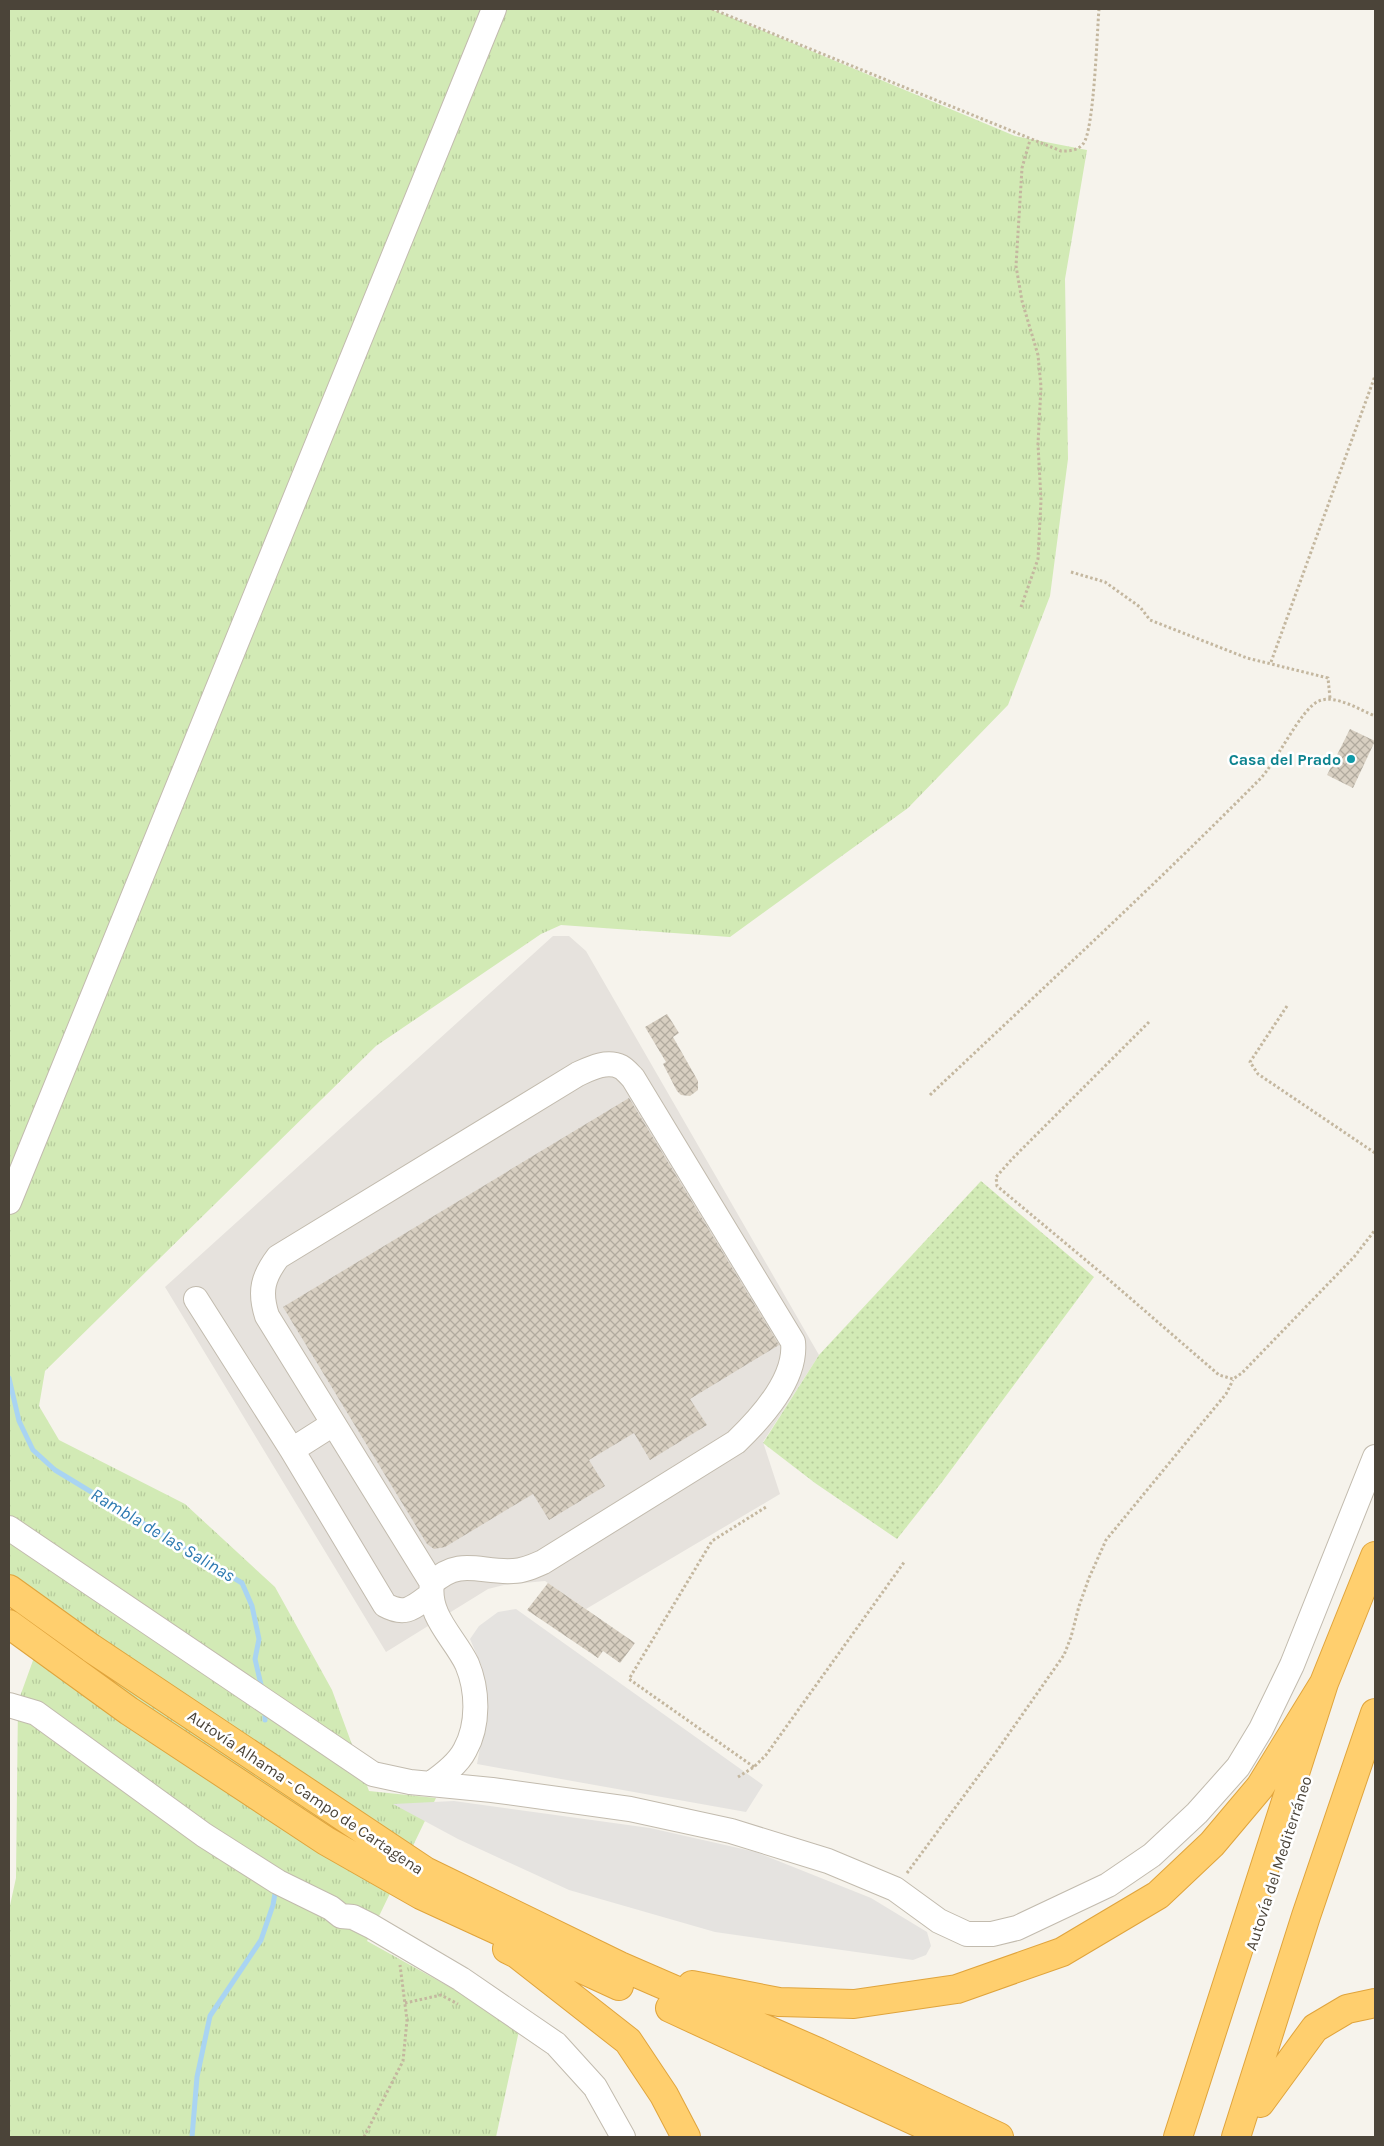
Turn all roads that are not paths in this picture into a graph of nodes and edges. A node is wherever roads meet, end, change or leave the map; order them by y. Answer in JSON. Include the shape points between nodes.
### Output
{"nodes":[{"id":1,"x":494,"y":9,"type":"edge"},
{"id":2,"x":9,"y":1202,"type":"edge"},
{"id":3,"x":196,"y":1299,"type":"dead end"},
{"id":4,"x":334,"y":1424,"type":"junction"},
{"id":5,"x":292,"y":1450,"type":"junction"},
{"id":6,"x":1375,"y":1457,"type":"edge"},
{"id":7,"x":9,"y":1528,"type":"edge"},
{"id":8,"x":1375,"y":1556,"type":"edge"},
{"id":9,"x":9,"y":1589,"type":"edge"},
{"id":10,"x":430,"y":1589,"type":"junction"},
{"id":11,"x":1375,"y":1590,"type":"edge"},
{"id":12,"x":9,"y":1624,"type":"edge"},
{"id":13,"x":1324,"y":1683,"type":"junction"},
{"id":14,"x":9,"y":1705,"type":"edge"},
{"id":15,"x":1375,"y":1713,"type":"edge"},
{"id":16,"x":1375,"y":1767,"type":"edge"},
{"id":17,"x":430,"y":1784,"type":"junction"},
{"id":18,"x":421,"y":1894,"type":"junction"},
{"id":19,"x":620,"y":1966,"type":"junction"},
{"id":20,"x":1375,"y":2003,"type":"edge"},
{"id":21,"x":1260,"y":2103,"type":"junction"},
{"id":22,"x":623,"y":2137,"type":"edge"},
{"id":23,"x":686,"y":2137,"type":"edge"},
{"id":24,"x":950,"y":2137,"type":"edge"},
{"id":25,"x":999,"y":2137,"type":"edge"},
{"id":26,"x":1178,"y":2137,"type":"edge"},
{"id":27,"x":1189,"y":2137,"type":"edge"},
{"id":28,"x":1236,"y":2137,"type":"edge"},
{"id":29,"x":1250,"y":2137,"type":"edge"}],
"edges":[{"from":1,"to":2,"type":"lane"},
{"from":3,"to":5,"type":"lane"},
{"from":4,"to":5,"type":"lane"},
{"from":4,"to":10,"type":"lane"},
{"from":4,"to":10,"type":"lane","via":[[267,1316],[262,1288],[268,1270],[278,1256],[578,1074],[606,1064],[621,1067],[633,1078],[793,1342],[791,1369],[756,1423],[736,1442],[543,1562],[514,1572],[463,1567],[451,1569]]},
{"from":5,"to":10,"type":"lane","via":[[385,1605],[405,1611]]},
{"from":6,"to":17,"type":"lane","via":[[1292,1665],[1261,1729],[1238,1767],[1197,1813],[1152,1855],[1100,1889],[1017,1928],[992,1934],[967,1934],[939,1921],[895,1889],[828,1861],[731,1831],[630,1810]]},
{"from":7,"to":17,"type":"lane","via":[[373,1774]]},
{"from":8,"to":13,"type":"highway"},
{"from":9,"to":19,"type":"highway","name":"Autovía Alhama - Campo de Cartagena","via":[[91,1648],[424,1871]]},
{"from":10,"to":17,"type":"lane","via":[[436,1614],[467,1665],[474,1693],[475,1722],[465,1750],[445,1774]]},
{"from":11,"to":27,"type":"highway","name":"Autovía del Mediterráneo","via":[[1299,1796]]},
{"from":12,"to":18,"type":"highway","name":"Autovía Alhama - Campo de Cartagena","via":[[129,1711],[326,1841]]},
{"from":13,"to":19,"type":"highway","via":[[1260,1787],[1212,1844],[1158,1895],[1062,1952],[957,1989],[854,2004],[779,2002]]},
{"from":13,"to":26,"type":"highway"},
{"from":14,"to":22,"type":"lane","via":[[36,1713],[204,1835],[278,1882],[342,1916],[353,1917],[371,1926],[461,1979],[556,2044],[595,2087]]},
{"from":15,"to":28,"type":"highway"},
{"from":16,"to":21,"type":"highway","via":[[1304,1963]]},
{"from":18,"to":23,"type":"highway","via":[[432,1909],[517,1954],[628,2041],[664,2095]]},
{"from":18,"to":24,"type":"highway"},
{"from":19,"to":25,"type":"highway","via":[[818,2052]]},
{"from":20,"to":21,"type":"highway","via":[[1348,2009],[1315,2028]]},
{"from":21,"to":29,"type":"highway"}]}
